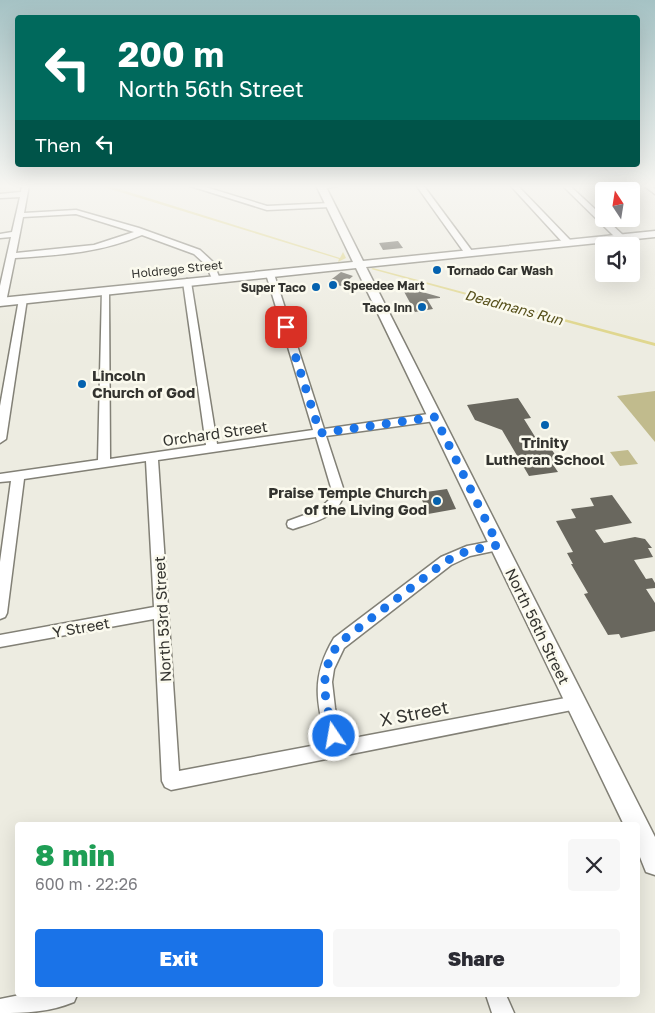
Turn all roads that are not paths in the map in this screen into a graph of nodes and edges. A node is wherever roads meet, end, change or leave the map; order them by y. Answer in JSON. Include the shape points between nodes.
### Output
{"nodes":[{"id":1,"x":141,"y":232,"type":"joint"},
{"id":2,"x":343,"y":232,"type":"edge"},
{"id":3,"x":454,"y":232,"type":"edge"},
{"id":4,"x":558,"y":232,"type":"edge"},
{"id":5,"x":16,"y":234,"type":"joint"},
{"id":6,"x":655,"y":234,"type":"edge"},
{"id":7,"x":0,"y":236,"type":"edge"},
{"id":8,"x":630,"y":237,"type":"edge"},
{"id":9,"x":595,"y":240,"type":"edge"},
{"id":10,"x":568,"y":243,"type":"junction"},
{"id":11,"x":469,"y":253,"type":"junction"},
{"id":12,"x":11,"y":256,"type":"junction"},
{"id":13,"x":359,"y":264,"type":"junction"},
{"id":14,"x":270,"y":274,"type":"junction"},
{"id":15,"x":216,"y":279,"type":"junction"},
{"id":16,"x":187,"y":282,"type":"junction"},
{"id":17,"x":105,"y":291,"type":"junction"},
{"id":18,"x":23,"y":299,"type":"junction"},
{"id":19,"x":1,"y":302,"type":"edge"},
{"id":20,"x":14,"y":356,"type":"junction"},
{"id":21,"x":0,"y":358,"type":"edge"},
{"id":22,"x":435,"y":417,"type":"junction"},
{"id":23,"x":1,"y":426,"type":"edge"},
{"id":24,"x":320,"y":433,"type":"junction"},
{"id":25,"x":0,"y":439,"type":"edge"},
{"id":26,"x":212,"y":448,"type":"junction"},
{"id":27,"x":152,"y":457,"type":"junction"},
{"id":28,"x":104,"y":464,"type":"junction"},
{"id":29,"x":18,"y":476,"type":"junction"},
{"id":30,"x":0,"y":478,"type":"edge"},
{"id":31,"x":293,"y":524,"type":"dead end"},
{"id":32,"x":498,"y":545,"type":"junction"},
{"id":33,"x":161,"y":612,"type":"junction"},
{"id":34,"x":0,"y":614,"type":"edge"},
{"id":35,"x":0,"y":641,"type":"edge"},
{"id":36,"x":576,"y":702,"type":"junction"},
{"id":37,"x":337,"y":748,"type":"junction"},
{"id":38,"x":171,"y":781,"type":"joint"},
{"id":39,"x":635,"y":822,"type":"edge"},
{"id":40,"x":640,"y":832,"type":"edge"},
{"id":41,"x":654,"y":860,"type":"edge"},
{"id":42,"x":58,"y":997,"type":"edge"},
{"id":43,"x":497,"y":997,"type":"edge"},
{"id":44,"x":0,"y":1010,"type":"edge"},
{"id":45,"x":502,"y":1013,"type":"edge"}],
"edges":[{"from":1,"to":12,"type":"street","via":[[102,246]]},
{"from":1,"to":15,"type":"street","via":[[198,253],[210,264]]},
{"from":2,"to":13,"type":"main road","name":"North 56th Street"},
{"from":3,"to":11,"type":"street"},
{"from":4,"to":10,"type":"street"},
{"from":5,"to":7,"type":"street"},
{"from":5,"to":12,"type":"street"},
{"from":6,"to":8,"type":"main road","name":"Holdrege Street"},
{"from":9,"to":10,"type":"main road","name":"Holdrege Street"},
{"from":10,"to":11,"type":"main road","name":"Holdrege Street"},
{"from":11,"to":13,"type":"main road","name":"Holdrege Street"},
{"from":12,"to":19,"type":"street"},
{"from":13,"to":14,"type":"main road","name":"Holdrege Street"},
{"from":13,"to":22,"type":"main road","name":"North 56th Street"},
{"from":14,"to":15,"type":"main road","name":"Holdrege Street"},
{"from":14,"to":24,"type":"street"},
{"from":15,"to":16,"type":"main road","name":"Holdrege Street"},
{"from":16,"to":17,"type":"main road","name":"Holdrege Street"},
{"from":16,"to":26,"type":"street"},
{"from":17,"to":18,"type":"main road","name":"Holdrege Street"},
{"from":17,"to":28,"type":"street"},
{"from":18,"to":19,"type":"main road","name":"Holdrege Street"},
{"from":18,"to":20,"type":"street"},
{"from":20,"to":21,"type":"street"},
{"from":20,"to":23,"type":"street"},
{"from":22,"to":24,"type":"street","name":"Orchard Street"},
{"from":22,"to":32,"type":"main road","name":"North 56th Street"},
{"from":23,"to":25,"type":"street"},
{"from":24,"to":26,"type":"street","name":"Orchard Street"},
{"from":24,"to":31,"type":"street","via":[[338,498],[324,512]]},
{"from":26,"to":27,"type":"street","name":"Orchard Street"},
{"from":27,"to":28,"type":"street","name":"Orchard Street"},
{"from":27,"to":33,"type":"street","name":"North 53rd Street"},
{"from":28,"to":29,"type":"street","name":"Orchard Street"},
{"from":29,"to":30,"type":"street","name":"Orchard Street"},
{"from":29,"to":34,"type":"street"},
{"from":32,"to":36,"type":"main road","name":"North 56th Street"},
{"from":32,"to":37,"type":"street","via":[[467,551],[446,561],[339,643],[328,662],[324,682]]},
{"from":33,"to":35,"type":"street","name":"Y Street"},
{"from":33,"to":38,"type":"street","name":"North 53rd Street"},
{"from":36,"to":37,"type":"street","name":"X Street"},
{"from":36,"to":39,"type":"main road","name":"North 56th Street"},
{"from":37,"to":38,"type":"street","name":"X Street"},
{"from":40,"to":41,"type":"main road","name":"North 56th Street"},
{"from":42,"to":44,"type":"street"},
{"from":43,"to":45,"type":"street"}]}
